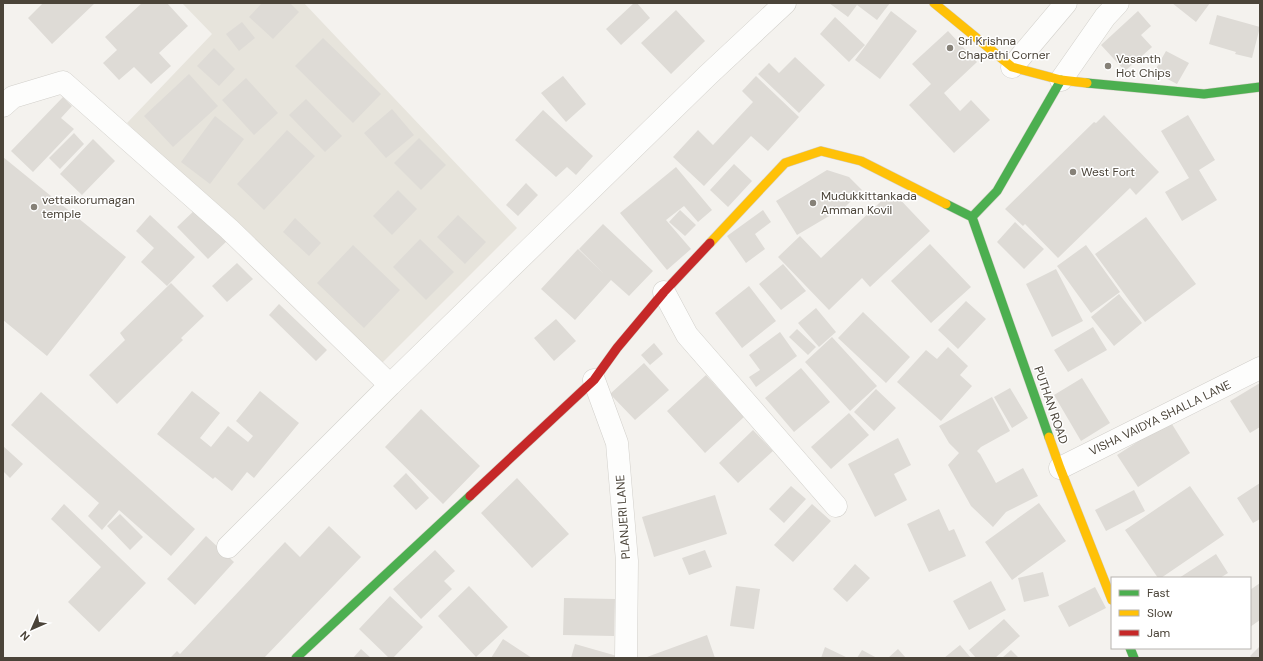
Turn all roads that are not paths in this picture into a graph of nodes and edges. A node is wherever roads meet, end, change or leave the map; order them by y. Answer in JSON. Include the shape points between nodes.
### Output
{"nodes":[{"id":1,"x":785,"y":3,"type":"edge"},
{"id":2,"x":934,"y":3,"type":"edge"},
{"id":3,"x":1066,"y":3,"type":"edge"},
{"id":4,"x":1118,"y":3,"type":"edge"},
{"id":5,"x":1012,"y":67,"type":"junction"},
{"id":6,"x":1061,"y":80,"type":"junction"},
{"id":7,"x":1260,"y":87,"type":"edge"},
{"id":8,"x":3,"y":106,"type":"edge"},
{"id":9,"x":972,"y":217,"type":"junction"},
{"id":10,"x":664,"y":292,"type":"junction"},
{"id":11,"x":1260,"y":368,"type":"edge"},
{"id":12,"x":594,"y":380,"type":"junction"},
{"id":13,"x":390,"y":385,"type":"junction"},
{"id":14,"x":1060,"y":468,"type":"junction"},
{"id":15,"x":836,"y":506,"type":"dead end"},
{"id":16,"x":228,"y":547,"type":"dead end"},
{"id":17,"x":1111,"y":597,"type":"edge"},
{"id":18,"x":296,"y":658,"type":"edge"},
{"id":19,"x":626,"y":658,"type":"edge"}],
"edges":[{"from":1,"to":13,"type":"street","via":[[696,86]]},
{"from":2,"to":5,"type":"street"},
{"from":3,"to":5,"type":"street"},
{"from":4,"to":6,"type":"street","via":[[1105,17]]},
{"from":5,"to":6,"type":"street"},
{"from":6,"to":7,"type":"street","via":[[1204,94]]},
{"from":6,"to":9,"type":"street","via":[[997,191]]},
{"from":8,"to":13,"type":"street","via":[[13,97],[63,82],[230,229]]},
{"from":9,"to":10,"type":"street","via":[[861,161],[821,151],[785,163]]},
{"from":9,"to":14,"type":"street","name":"PUTHAN ROAD"},
{"from":10,"to":12,"type":"street"},
{"from":10,"to":15,"type":"street","via":[[687,335]]},
{"from":11,"to":14,"type":"street","name":"VISHA VAIDYA SHALLA LANE"},
{"from":12,"to":18,"type":"street"},
{"from":12,"to":19,"type":"street","name":"PLANJERI LANE","via":[[617,443],[627,561]]},
{"from":13,"to":16,"type":"street"},
{"from":14,"to":17,"type":"street","name":"PUTHAN ROAD"}]}
